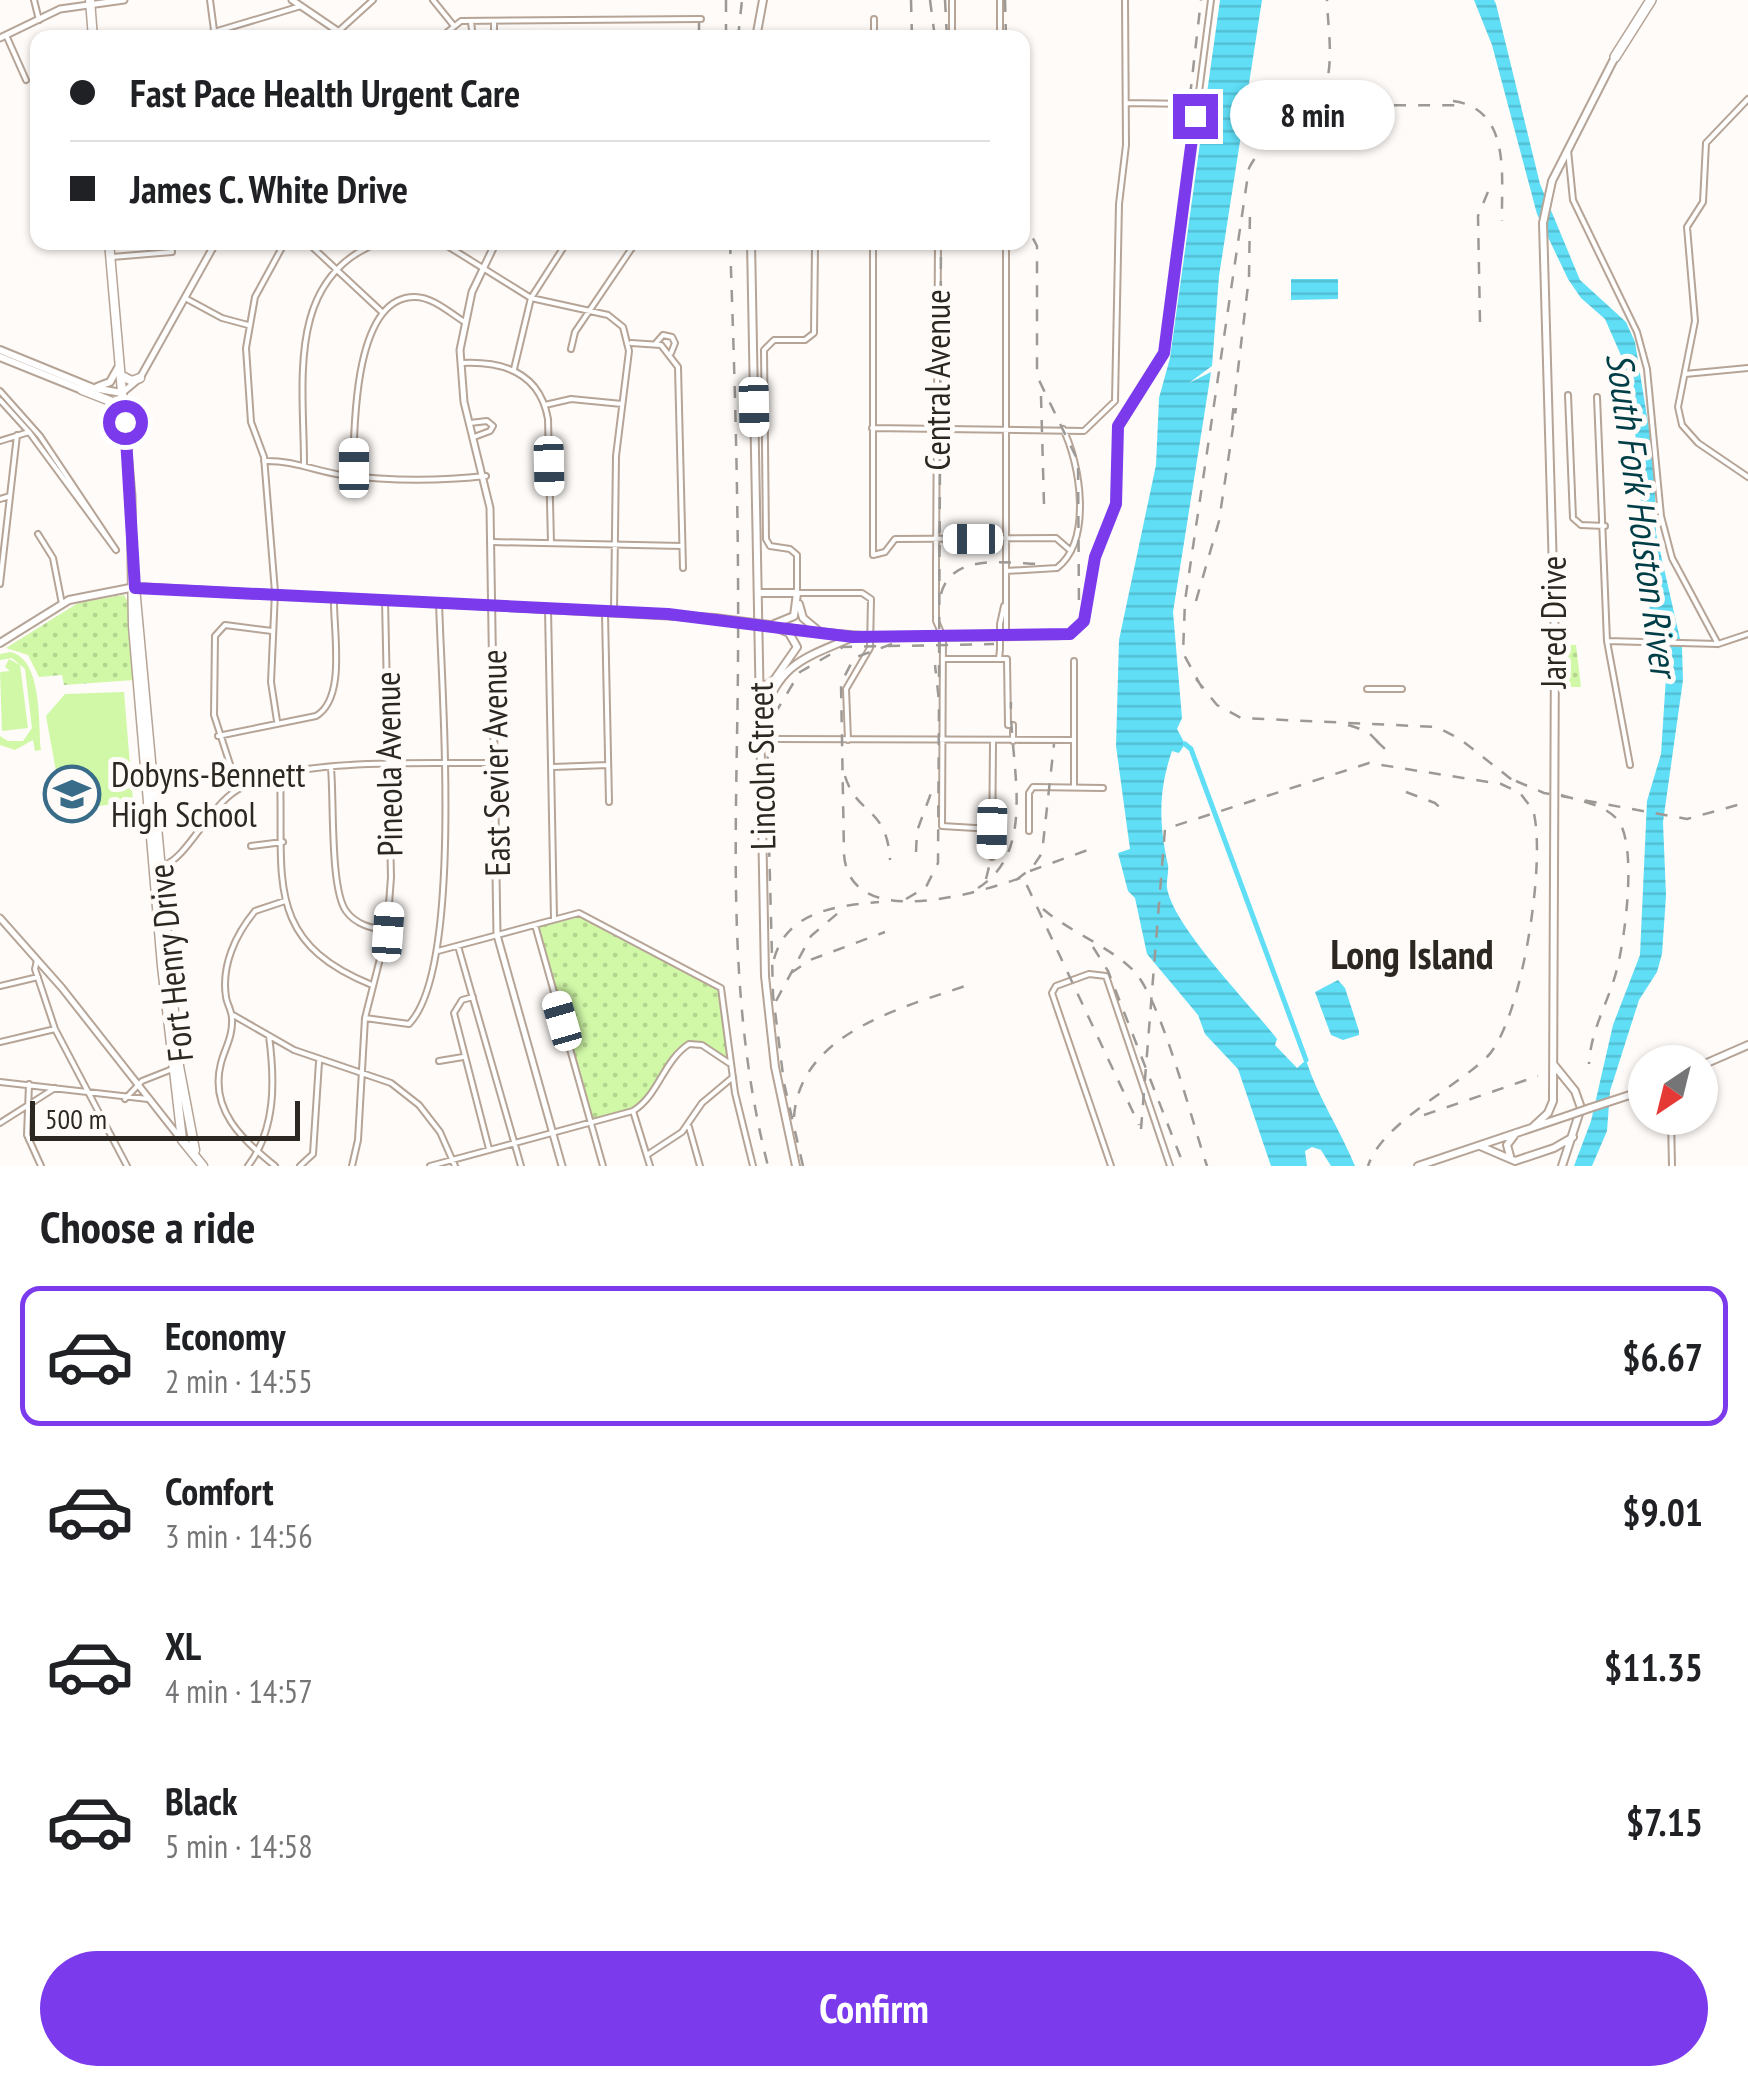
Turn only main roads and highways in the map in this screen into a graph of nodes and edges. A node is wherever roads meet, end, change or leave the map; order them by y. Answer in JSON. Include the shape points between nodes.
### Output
{"nodes":[{"id":1,"x":764,"y":0,"type":"edge"},
{"id":2,"x":1649,"y":0,"type":"edge"},
{"id":3,"x":90,"y":2,"type":"edge"},
{"id":4,"x":92,"y":30,"type":"edge"},
{"id":5,"x":758,"y":30,"type":"edge"},
{"id":6,"x":1615,"y":56,"type":"joint"},
{"id":7,"x":110,"y":250,"type":"edge"},
{"id":8,"x":751,"y":250,"type":"edge"},
{"id":9,"x":0,"y":354,"type":"edge"},
{"id":10,"x":120,"y":369,"type":"junction"},
{"id":11,"x":140,"y":378,"type":"road end"},
{"id":12,"x":93,"y":388,"type":"junction"},
{"id":13,"x":82,"y":390,"type":"junction"},
{"id":14,"x":122,"y":394,"type":"junction"},
{"id":15,"x":124,"y":412,"type":"junction"},
{"id":16,"x":135,"y":588,"type":"junction"},
{"id":17,"x":758,"y":593,"type":"junction"},
{"id":18,"x":797,"y":596,"type":"junction"},
{"id":19,"x":770,"y":625,"type":"junction"},
{"id":20,"x":821,"y":634,"type":"road end"},
{"id":21,"x":853,"y":637,"type":"road end"},
{"id":22,"x":0,"y":643,"type":"edge"},
{"id":23,"x":759,"y":679,"type":"junction"},
{"id":24,"x":774,"y":680,"type":"junction"},
{"id":25,"x":759,"y":690,"type":"junction"},
{"id":26,"x":760,"y":723,"type":"junction"},
{"id":27,"x":1748,"y":1044,"type":"edge"},
{"id":28,"x":1718,"y":1058,"type":"edge"},
{"id":29,"x":1552,"y":1060,"type":"junction"},
{"id":30,"x":176,"y":1068,"type":"junction"},
{"id":31,"x":1552,"y":1079,"type":"junction"},
{"id":32,"x":1566,"y":1083,"type":"junction"},
{"id":33,"x":1628,"y":1096,"type":"edge"},
{"id":34,"x":1552,"y":1098,"type":"junction"},
{"id":35,"x":178,"y":1104,"type":"junction"},
{"id":36,"x":1567,"y":1116,"type":"junction"},
{"id":37,"x":187,"y":1121,"type":"junction"},
{"id":38,"x":1533,"y":1127,"type":"junction"},
{"id":39,"x":1517,"y":1132,"type":"junction"},
{"id":40,"x":1575,"y":1134,"type":"junction"},
{"id":41,"x":1479,"y":1145,"type":"junction"},
{"id":42,"x":1554,"y":1148,"type":"junction"},
{"id":43,"x":1568,"y":1150,"type":"junction"},
{"id":44,"x":1515,"y":1161,"type":"junction"},
{"id":45,"x":1563,"y":1162,"type":"edge"},
{"id":46,"x":200,"y":1163,"type":"edge"},
{"id":47,"x":796,"y":1166,"type":"edge"},
{"id":48,"x":1418,"y":1166,"type":"edge"}],
"edges":[{"from":1,"to":5,"type":"main road"},
{"from":2,"to":6,"type":"highway"},
{"from":3,"to":4,"type":"main road"},
{"from":6,"to":29,"type":"main road","name":"Jared Drive","via":[[1552,180],[1542,233],[1555,641]]},
{"from":7,"to":10,"type":"main road","name":"Fort Henry Drive"},
{"from":8,"to":17,"type":"main road","name":"Lincoln Street"},
{"from":9,"to":12,"type":"main road"},
{"from":9,"to":13,"type":"main road"},
{"from":10,"to":11,"type":"main road","via":[[128,381]]},
{"from":10,"to":12,"type":"main road"},
{"from":10,"to":14,"type":"main road","name":"Fort Henry Drive"},
{"from":12,"to":14,"type":"main road"},
{"from":13,"to":14,"type":"main road"},
{"from":13,"to":15,"type":"main road"},
{"from":14,"to":15,"type":"main road","name":"Fort Henry Drive"},
{"from":15,"to":16,"type":"main road","name":"Fort Henry Drive"},
{"from":16,"to":19,"type":"main road","bridge":true,"via":[[614,610]]},
{"from":16,"to":22,"type":"main road","via":[[91,592]]},
{"from":16,"to":30,"type":"main road","name":"Fort Henry Drive"},
{"from":16,"to":30,"type":"main road","name":"Fort Henry Drive","via":[[136,664]]},
{"from":17,"to":18,"type":"main road"},
{"from":17,"to":23,"type":"main road","name":"Lincoln Street"},
{"from":18,"to":19,"type":"main road","via":[[790,619]]},
{"from":18,"to":20,"type":"main road","via":[[803,618]]},
{"from":19,"to":24,"type":"main road","via":[[789,632],[796,646]]},
{"from":21,"to":26,"type":"main road","via":[[789,669]]},
{"from":23,"to":24,"type":"main road"},
{"from":23,"to":25,"type":"main road","name":"Lincoln Street"},
{"from":24,"to":25,"type":"main road"},
{"from":25,"to":26,"type":"main road","name":"Lincoln Street"},
{"from":26,"to":47,"type":"main road","name":"Lincoln Street","via":[[768,1007]]},
{"from":27,"to":28,"type":"main road"},
{"from":29,"to":31,"type":"main road","name":"Jared Drive"},
{"from":29,"to":32,"type":"main road"},
{"from":30,"to":35,"type":"main road","name":"Fort Henry Drive"},
{"from":30,"to":37,"type":"main road","name":"Fort Henry Drive"},
{"from":31,"to":32,"type":"main road"},
{"from":31,"to":34,"type":"main road","name":"Jared Drive"},
{"from":32,"to":34,"type":"main road"},
{"from":32,"to":40,"type":"main road","via":[[1580,1102]]},
{"from":33,"to":36,"type":"main road","bridge":true},
{"from":34,"to":36,"type":"main road"},
{"from":34,"to":38,"type":"main road"},
{"from":35,"to":37,"type":"main road"},
{"from":35,"to":46,"type":"main road","name":"Fort Henry Drive","via":[[182,1140]]},
{"from":36,"to":38,"type":"main road"},
{"from":37,"to":46,"type":"main road","name":"Fort Henry Drive"},
{"from":38,"to":39,"type":"main road"},
{"from":39,"to":41,"type":"main road"},
{"from":39,"to":44,"type":"main road","via":[[1507,1149]]},
{"from":40,"to":42,"type":"main road"},
{"from":40,"to":43,"type":"main road"},
{"from":41,"to":44,"type":"main road"},
{"from":41,"to":48,"type":"main road"},
{"from":42,"to":43,"type":"main road"},
{"from":42,"to":44,"type":"main road"},
{"from":42,"to":45,"type":"main road"},
{"from":43,"to":45,"type":"main road"}]}
